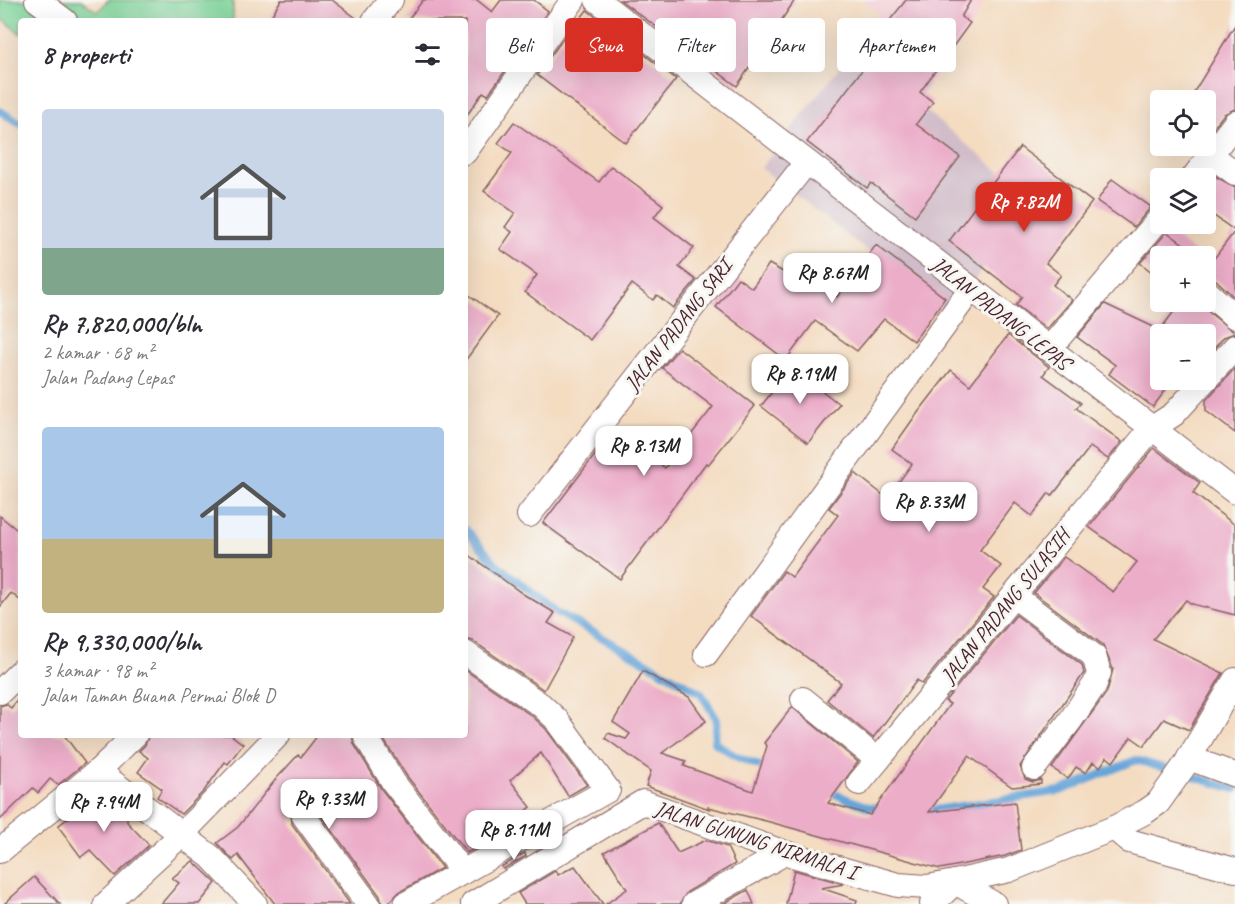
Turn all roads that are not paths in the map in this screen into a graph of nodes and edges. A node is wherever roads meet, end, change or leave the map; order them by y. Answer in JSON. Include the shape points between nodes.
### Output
{"nodes":[{"id":1,"x":37,"y":0,"type":"edge"},
{"id":2,"x":391,"y":0,"type":"edge"},
{"id":3,"x":573,"y":0,"type":"edge"},
{"id":4,"x":597,"y":0,"type":"edge"},
{"id":5,"x":61,"y":18,"type":"edge"},
{"id":6,"x":376,"y":18,"type":"edge"},
{"id":7,"x":1235,"y":123,"type":"edge"},
{"id":8,"x":468,"y":148,"type":"edge"},
{"id":9,"x":1216,"y":150,"type":"edge"},
{"id":10,"x":1212,"y":156,"type":"joint"},
{"id":11,"x":806,"y":163,"type":"junction"},
{"id":12,"x":1202,"y":168,"type":"edge"},
{"id":13,"x":1235,"y":173,"type":"edge"},
{"id":14,"x":1150,"y":230,"type":"edge"},
{"id":15,"x":971,"y":289,"type":"junction"},
{"id":16,"x":1216,"y":300,"type":"edge"},
{"id":17,"x":1235,"y":317,"type":"edge"},
{"id":18,"x":1235,"y":347,"type":"edge"},
{"id":19,"x":1049,"y":349,"type":"junction"},
{"id":20,"x":1151,"y":429,"type":"junction"},
{"id":21,"x":1235,"y":492,"type":"edge"},
{"id":22,"x":528,"y":515,"type":"dead end"},
{"id":23,"x":1014,"y":596,"type":"junction"},
{"id":24,"x":706,"y":654,"type":"dead end"},
{"id":25,"x":468,"y":655,"type":"edge"},
{"id":26,"x":18,"y":674,"type":"edge"},
{"id":27,"x":1235,"y":680,"type":"edge"},
{"id":28,"x":0,"y":692,"type":"edge"},
{"id":29,"x":803,"y":699,"type":"dead end"},
{"id":30,"x":132,"y":738,"type":"edge"},
{"id":31,"x":275,"y":738,"type":"edge"},
{"id":32,"x":367,"y":738,"type":"edge"},
{"id":33,"x":878,"y":760,"type":"junction"},
{"id":34,"x":1187,"y":762,"type":"junction"},
{"id":35,"x":1034,"y":768,"type":"dead end"},
{"id":36,"x":98,"y":771,"type":"junction"},
{"id":37,"x":1235,"y":776,"type":"edge"},
{"id":38,"x":860,"y":783,"type":"dead end"},
{"id":39,"x":304,"y":816,"type":"dead end"},
{"id":40,"x":1114,"y":828,"type":"junction"},
{"id":41,"x":181,"y":835,"type":"junction"},
{"id":42,"x":0,"y":851,"type":"edge"},
{"id":43,"x":785,"y":852,"type":"junction"},
{"id":44,"x":1235,"y":870,"type":"edge"},
{"id":45,"x":463,"y":872,"type":"junction"},
{"id":46,"x":955,"y":882,"type":"junction"},
{"id":47,"x":106,"y":904,"type":"edge"},
{"id":48,"x":255,"y":904,"type":"edge"},
{"id":49,"x":368,"y":904,"type":"edge"},
{"id":50,"x":406,"y":904,"type":"edge"},
{"id":51,"x":473,"y":904,"type":"edge"},
{"id":52,"x":694,"y":904,"type":"edge"},
{"id":53,"x":932,"y":904,"type":"edge"},
{"id":54,"x":994,"y":904,"type":"edge"}],
"edges":[{"from":1,"to":5,"type":"street"},
{"from":2,"to":6,"type":"street"},
{"from":3,"to":8,"type":"street"},
{"from":4,"to":11,"type":"street","name":"JALAN PADANG LEPAS"},
{"from":7,"to":9,"type":"street"},
{"from":10,"to":12,"type":"street"},
{"from":10,"to":13,"type":"street"},
{"from":11,"to":15,"type":"street","name":"JALAN PADANG LEPAS"},
{"from":11,"to":22,"type":"street","name":"JALAN PADANG SARI"},
{"from":14,"to":19,"type":"street"},
{"from":15,"to":19,"type":"street","name":"JALAN PADANG LEPAS"},
{"from":15,"to":24,"type":"street"},
{"from":16,"to":17,"type":"street"},
{"from":18,"to":20,"type":"street","name":"JALAN PADANG SULASIH","via":[[1174,414]]},
{"from":19,"to":20,"type":"street","name":"JALAN PADANG LEPAS"},
{"from":20,"to":21,"type":"street","name":"JALAN PADANG LEPAS"},
{"from":20,"to":23,"type":"street","name":"JALAN PADANG SULASIH"},
{"from":23,"to":33,"type":"street","name":"JALAN PADANG SULASIH"},
{"from":23,"to":35,"type":"street","via":[[1094,656],[1099,673],[1070,721]]},
{"from":25,"to":45,"type":"street","via":[[557,720],[608,790]]},
{"from":26,"to":28,"type":"street"},
{"from":27,"to":34,"type":"street","name":"JALAN GUNUNG NIRMALA I"},
{"from":29,"to":33,"type":"street"},
{"from":30,"to":36,"type":"street"},
{"from":31,"to":41,"type":"street"},
{"from":32,"to":45,"type":"street","via":[[394,783]]},
{"from":33,"to":38,"type":"street","name":"JALAN PADANG SULASIH"},
{"from":34,"to":37,"type":"street"},
{"from":34,"to":40,"type":"street","name":"JALAN GUNUNG NIRMALA I","via":[[1158,802]]},
{"from":36,"to":41,"type":"street"},
{"from":36,"to":42,"type":"street"},
{"from":39,"to":49,"type":"street"},
{"from":40,"to":44,"type":"street","via":[[1129,841]]},
{"from":40,"to":46,"type":"street","name":"JALAN GUNUNG NIRMALA I","via":[[1010,870]]},
{"from":41,"to":47,"type":"street"},
{"from":41,"to":48,"type":"street","via":[[211,857]]},
{"from":43,"to":46,"type":"street","name":"JALAN GUNUNG NIRMALA I","via":[[898,885],[927,887]]},
{"from":43,"to":51,"type":"street","name":"JALAN GUNUNG NIRMALA I","via":[[643,802]]},
{"from":43,"to":52,"type":"street"},
{"from":45,"to":50,"type":"street"},
{"from":46,"to":53,"type":"street"},
{"from":46,"to":54,"type":"street"}]}
